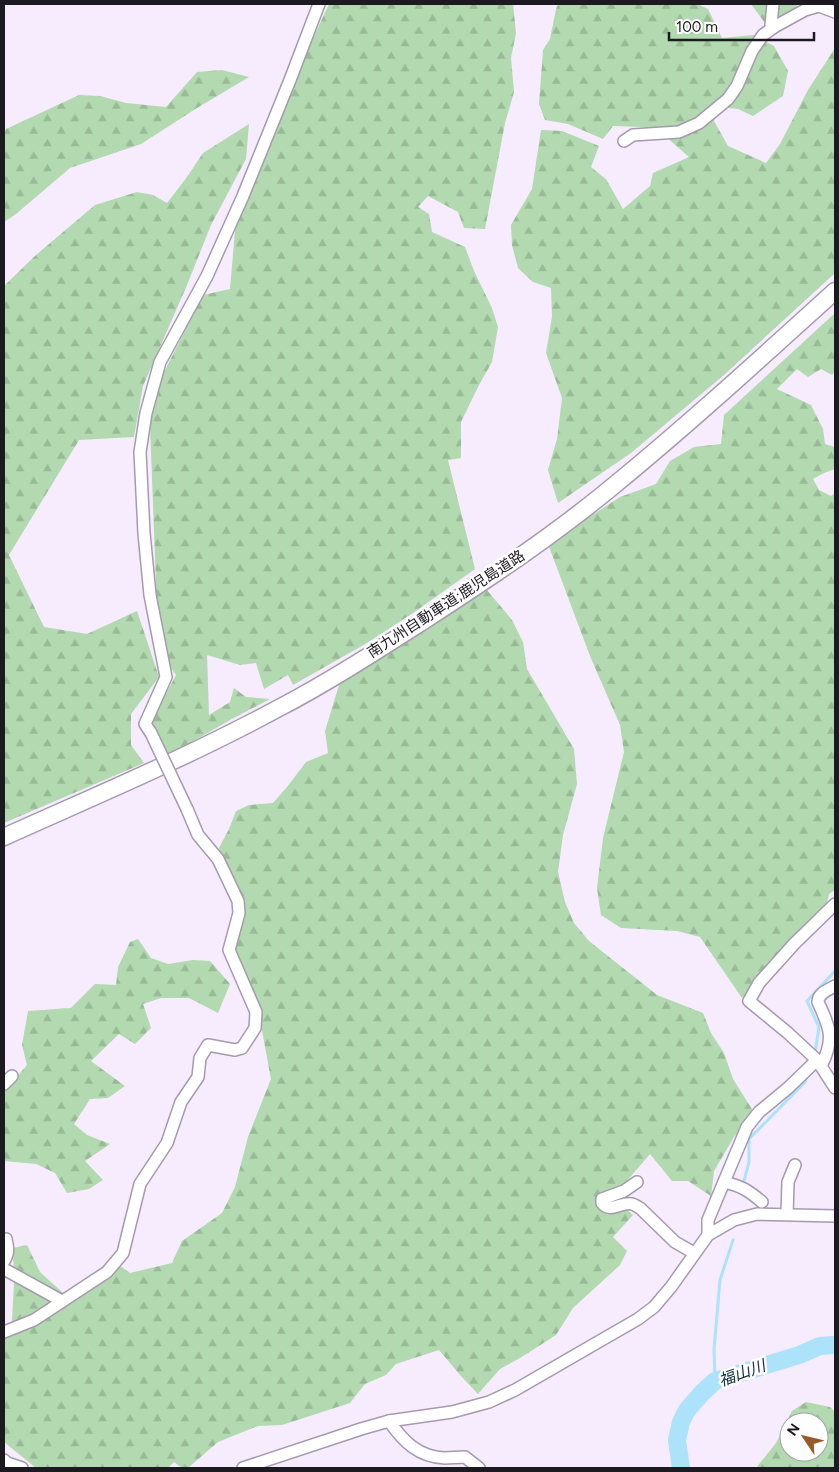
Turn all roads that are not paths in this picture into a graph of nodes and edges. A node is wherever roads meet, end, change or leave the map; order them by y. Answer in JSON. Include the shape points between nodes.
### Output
{"nodes":[{"id":1,"x":319,"y":4,"type":"edge"},
{"id":2,"x":773,"y":4,"type":"edge"},
{"id":3,"x":835,"y":12,"type":"edge"},
{"id":4,"x":774,"y":27,"type":"junction"},
{"id":5,"x":624,"y":141,"type":"dead end"},
{"id":6,"x":835,"y":291,"type":"edge"},
{"id":7,"x":4,"y":838,"type":"edge"},
{"id":8,"x":835,"y":904,"type":"edge"},
{"id":9,"x":835,"y":986,"type":"edge"},
{"id":10,"x":819,"y":1063,"type":"junction"},
{"id":11,"x":835,"y":1088,"type":"edge"},
{"id":12,"x":795,"y":1165,"type":"dead end"},
{"id":13,"x":637,"y":1182,"type":"dead end"},
{"id":14,"x":724,"y":1182,"type":"junction"},
{"id":15,"x":762,"y":1202,"type":"dead end"},
{"id":16,"x":787,"y":1214,"type":"junction"},
{"id":17,"x":835,"y":1216,"type":"edge"},
{"id":18,"x":708,"y":1234,"type":"junction"},
{"id":19,"x":6,"y":1239,"type":"dead end"},
{"id":20,"x":694,"y":1253,"type":"junction"},
{"id":21,"x":4,"y":1261,"type":"edge"},
{"id":22,"x":4,"y":1269,"type":"edge"},
{"id":23,"x":62,"y":1301,"type":"junction"},
{"id":24,"x":4,"y":1332,"type":"edge"},
{"id":25,"x":389,"y":1421,"type":"junction"},
{"id":26,"x":4,"y":1460,"type":"edge"},
{"id":27,"x":22,"y":1468,"type":"edge"},
{"id":28,"x":243,"y":1468,"type":"edge"},
{"id":29,"x":479,"y":1468,"type":"edge"}],
"edges":[{"from":1,"to":23,"type":"street","bridge":true,"via":[[211,267],[160,362],[146,413],[140,452],[150,595],[166,677],[145,724],[198,835],[218,860],[238,901],[239,913],[229,950],[256,1012],[255,1028],[242,1048],[208,1046],[200,1058],[198,1077],[181,1102],[167,1143],[140,1184],[123,1253],[107,1272]]},
{"from":2,"to":4,"type":"street","via":[[771,25]]},
{"from":3,"to":4,"type":"street","via":[[819,6]]},
{"from":4,"to":5,"type":"street","via":[[763,35],[752,51],[728,99],[699,123],[679,132],[633,135]]},
{"from":6,"to":7,"type":"highway","name":"南九州自動車道;鹿児島道路","via":[[611,488],[464,594],[278,709]]},
{"from":8,"to":10,"type":"street","via":[[759,983],[749,1000]]},
{"from":9,"to":10,"type":"street","via":[[818,998],[829,1026],[830,1039],[828,1053]]},
{"from":10,"to":11,"type":"street"},
{"from":10,"to":14,"type":"street","via":[[759,1112],[747,1127]]},
{"from":12,"to":16,"type":"street","via":[[788,1182]]},
{"from":13,"to":20,"type":"street","via":[[602,1200],[604,1207],[633,1204],[675,1242]]},
{"from":14,"to":15,"type":"street","via":[[748,1190]]},
{"from":14,"to":18,"type":"street","via":[[708,1220]]},
{"from":16,"to":17,"type":"street"},
{"from":16,"to":18,"type":"street","via":[[757,1214],[734,1220]]},
{"from":18,"to":20,"type":"street"},
{"from":19,"to":21,"type":"street","via":[[8,1250]]},
{"from":20,"to":25,"type":"street","via":[[654,1307],[514,1390],[471,1408]]},
{"from":22,"to":23,"type":"street"},
{"from":23,"to":24,"type":"street","via":[[34,1320]]},
{"from":25,"to":28,"type":"street"},
{"from":25,"to":29,"type":"street","via":[[413,1448],[429,1456],[465,1458]]},
{"from":26,"to":27,"type":"street"}]}
